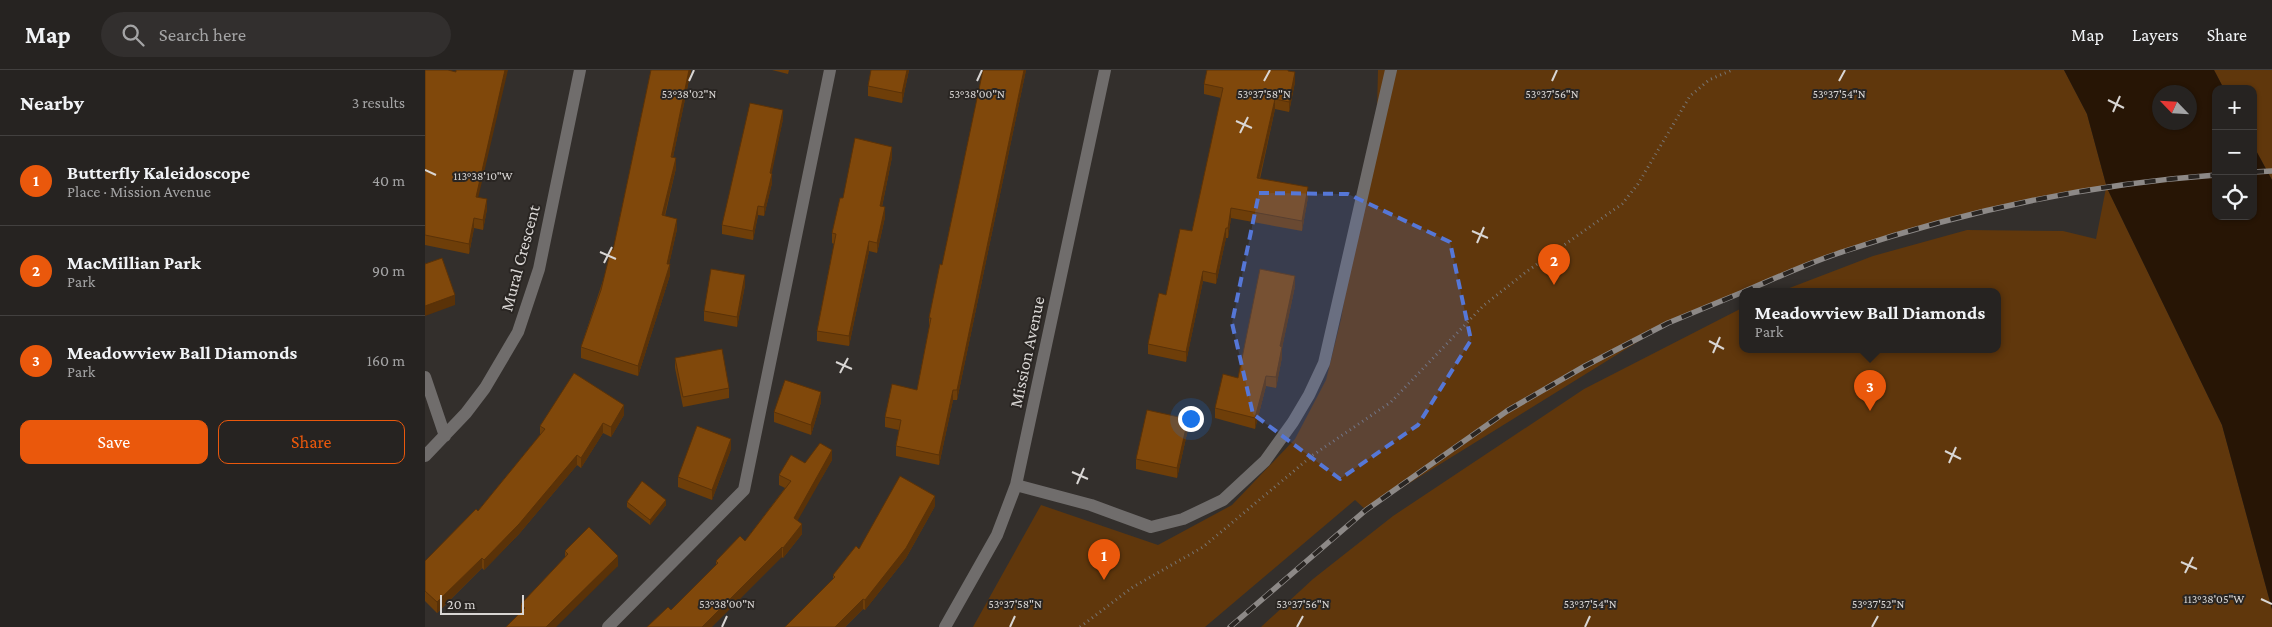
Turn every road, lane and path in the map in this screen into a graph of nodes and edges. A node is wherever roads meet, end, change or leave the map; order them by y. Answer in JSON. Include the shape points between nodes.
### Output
{"nodes":[{"id":1,"x":580,"y":70,"type":"edge"},
{"id":2,"x":831,"y":70,"type":"edge"},
{"id":3,"x":1105,"y":70,"type":"edge"},
{"id":4,"x":1391,"y":70,"type":"edge"},
{"id":5,"x":1732,"y":70,"type":"edge"},
{"id":6,"x":425,"y":377,"type":"edge"},
{"id":7,"x":445,"y":436,"type":"junction"},
{"id":8,"x":425,"y":456,"type":"edge"},
{"id":9,"x":1017,"y":485,"type":"junction"},
{"id":10,"x":608,"y":627,"type":"edge"},
{"id":11,"x":945,"y":627,"type":"edge"},
{"id":12,"x":1080,"y":627,"type":"edge"}],
"edges":[{"from":1,"to":7,"type":"street","name":"Mural Crescent","via":[[530,301],[502,362],[467,413]]},
{"from":2,"to":10,"type":"street","via":[[744,490]]},
{"from":3,"to":9,"type":"street","name":"Mission Avenue"},
{"from":4,"to":9,"type":"street","via":[[1325,363],[1309,396],[1265,461],[1223,500],[1183,519],[1151,527],[1091,505]]},
{"from":5,"to":12,"type":"path","via":[[1709,80],[1690,96],[1622,204],[1483,306],[1391,402],[1313,455],[1203,547],[1133,587]]},
{"from":6,"to":7,"type":"street"},
{"from":7,"to":8,"type":"street","name":"Mural Crescent"},
{"from":9,"to":11,"type":"street","name":"Mission Avenue","via":[[997,535]]}]}
